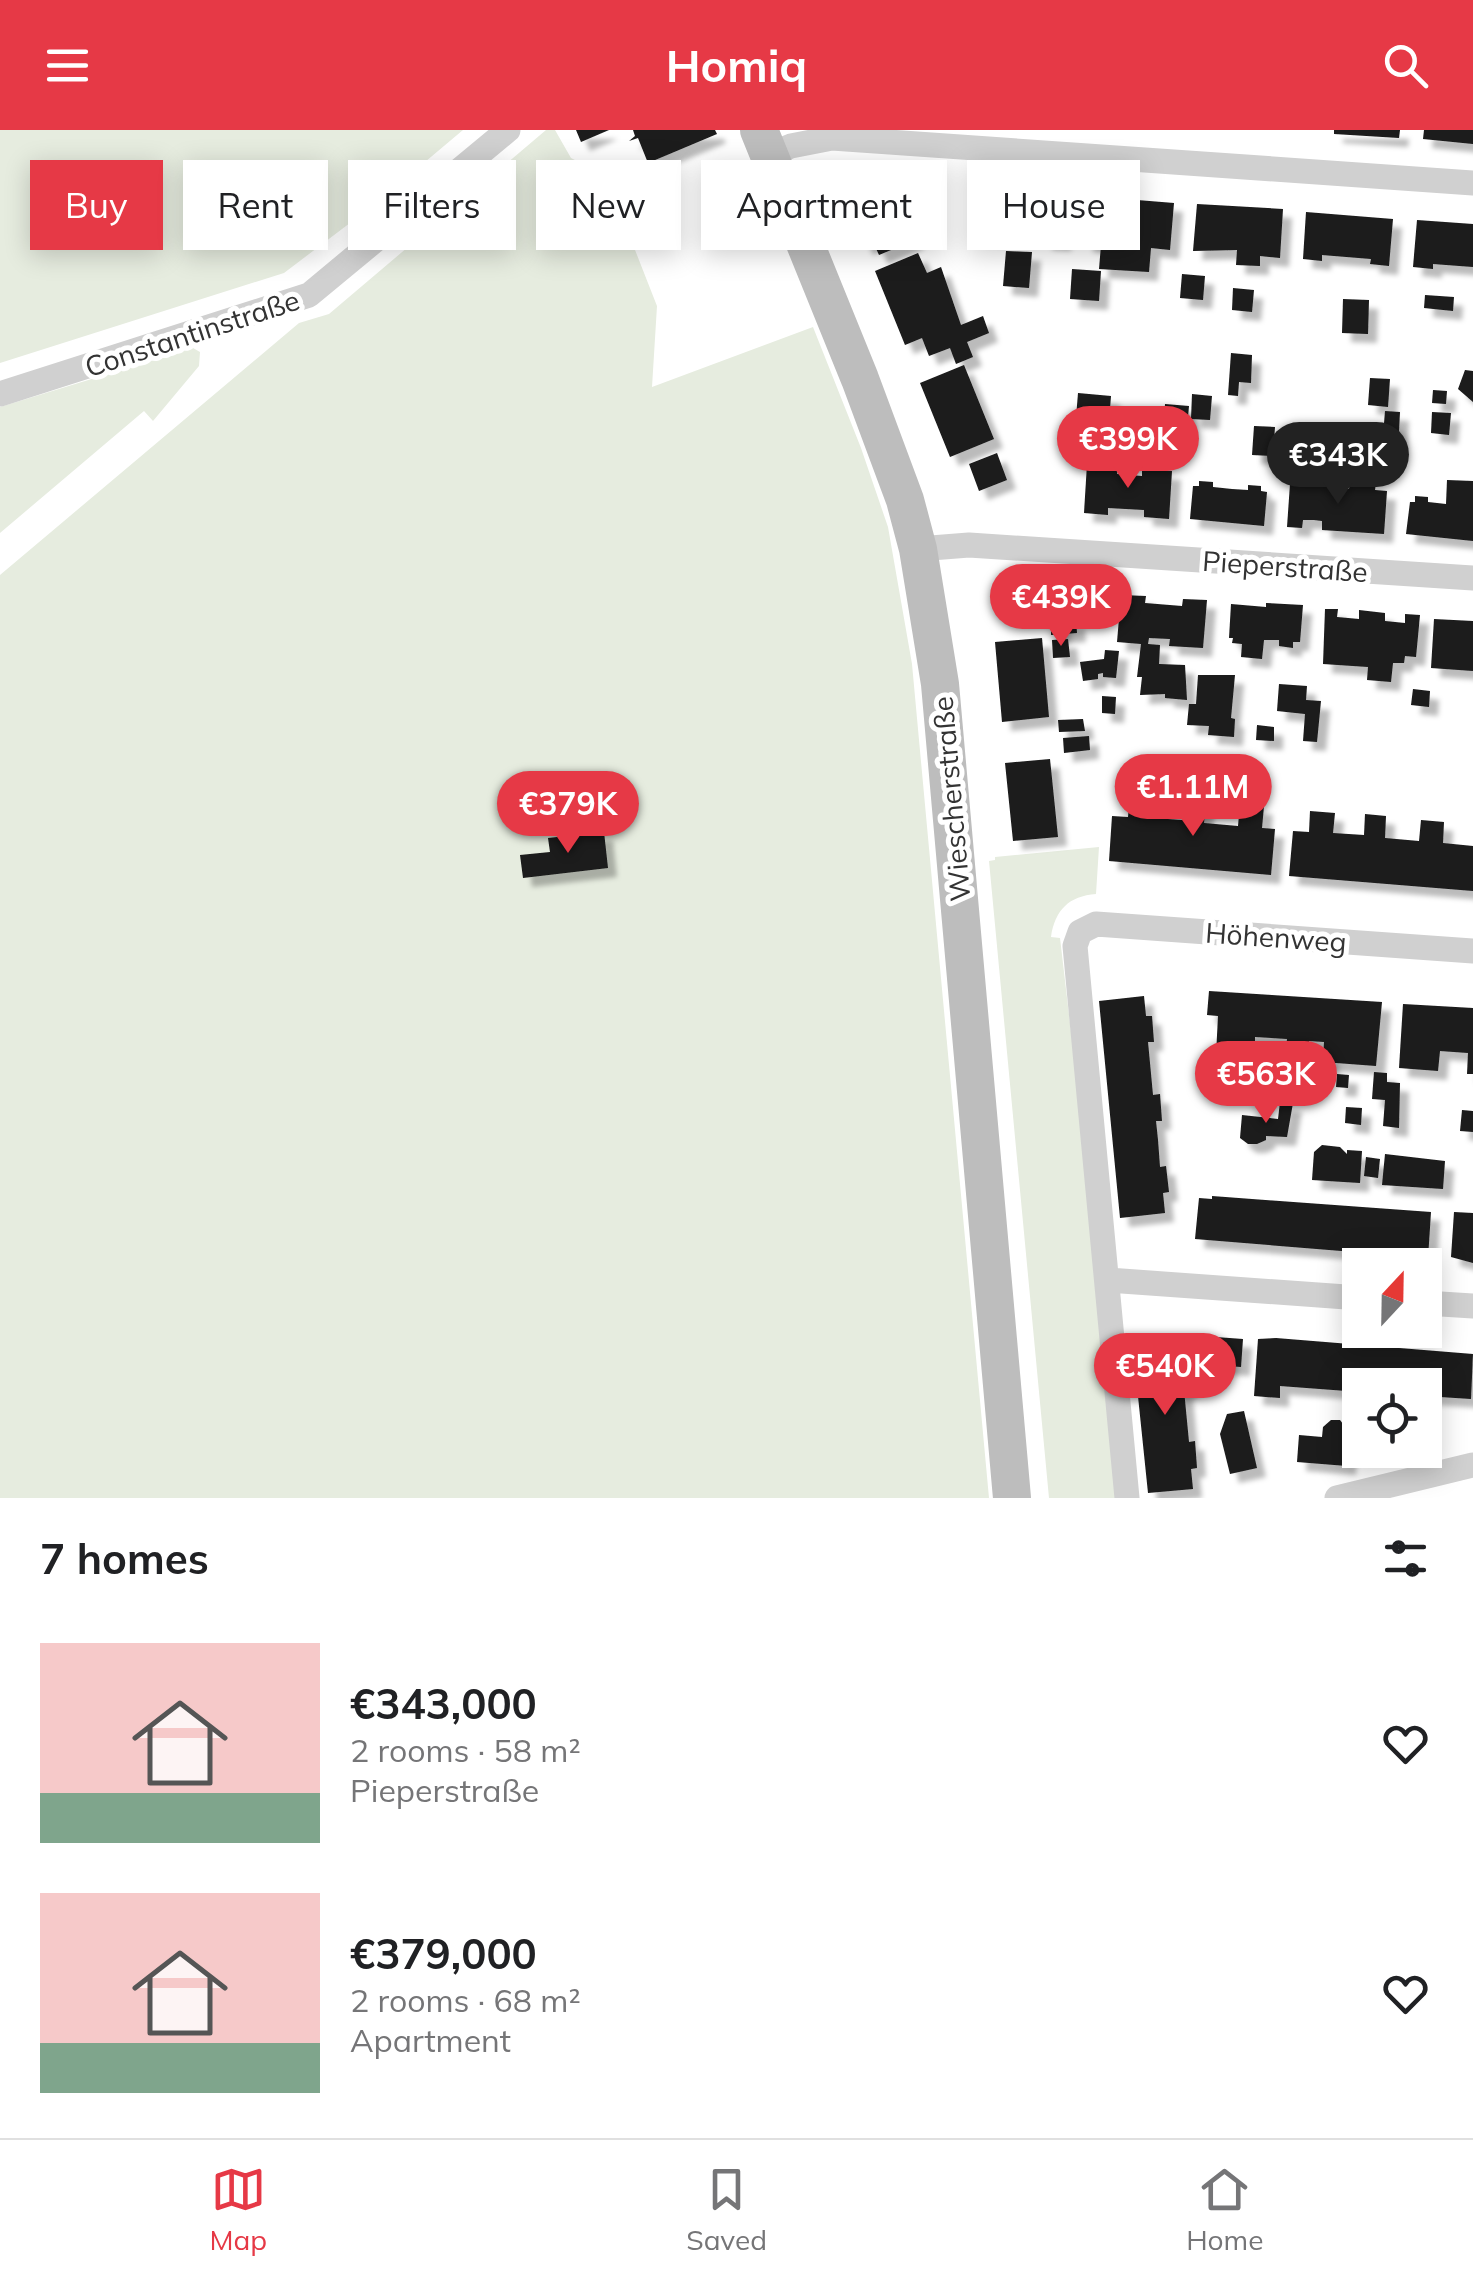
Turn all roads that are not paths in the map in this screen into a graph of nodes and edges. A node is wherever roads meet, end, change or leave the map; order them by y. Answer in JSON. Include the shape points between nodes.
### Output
{"nodes":[{"id":1,"x":508,"y":130,"type":"edge"},
{"id":2,"x":764,"y":142,"type":"edge"},
{"id":3,"x":1473,"y":182,"type":"edge"},
{"id":4,"x":0,"y":394,"type":"edge"},
{"id":5,"x":918,"y":549,"type":"junction"},
{"id":6,"x":1473,"y":578,"type":"edge"},
{"id":7,"x":1473,"y":952,"type":"edge"},
{"id":8,"x":1108,"y":1280,"type":"junction"},
{"id":9,"x":1342,"y":1297,"type":"edge"},
{"id":10,"x":1442,"y":1304,"type":"edge"},
{"id":11,"x":1473,"y":1306,"type":"edge"},
{"id":12,"x":1473,"y":1466,"type":"edge"},
{"id":13,"x":1012,"y":1498,"type":"edge"},
{"id":14,"x":1127,"y":1498,"type":"edge"},
{"id":15,"x":1337,"y":1498,"type":"edge"}],
"edges":[{"from":1,"to":4,"type":"street","name":"Constantinstraße","via":[[309,296]]},
{"from":2,"to":3,"type":"street","via":[[791,146],[832,138]]},
{"from":2,"to":5,"type":"main road","name":"Wiescherstraße","via":[[866,396]]},
{"from":5,"to":6,"type":"street","name":"Pieperstraße","via":[[969,546]]},
{"from":5,"to":13,"type":"main road","name":"Wiescherstraße","via":[[942,703]]},
{"from":7,"to":8,"type":"street","name":"Höhenweg","via":[[1096,924],[1080,932],[1075,946]]},
{"from":8,"to":9,"type":"street"},
{"from":8,"to":14,"type":"street"},
{"from":10,"to":11,"type":"street"},
{"from":12,"to":15,"type":"street"}]}
